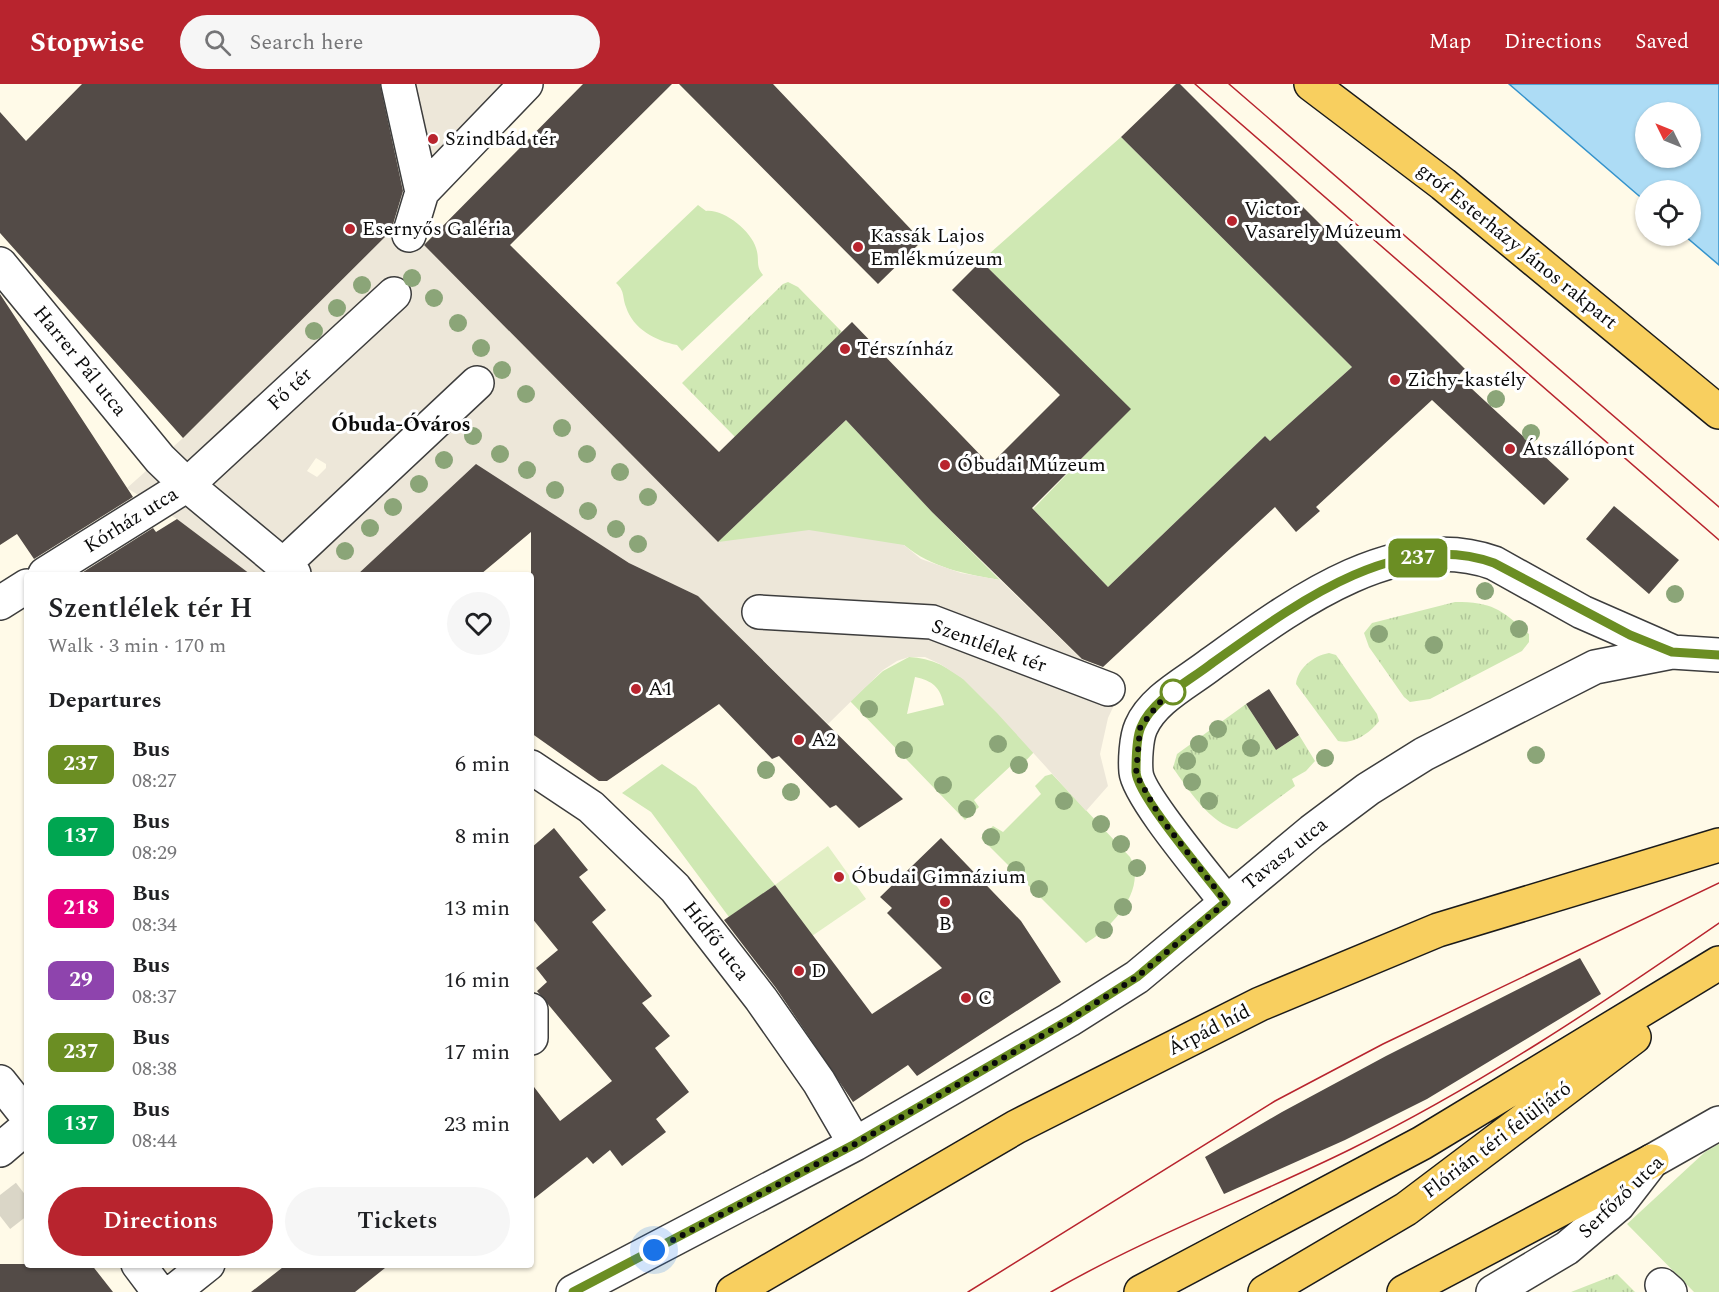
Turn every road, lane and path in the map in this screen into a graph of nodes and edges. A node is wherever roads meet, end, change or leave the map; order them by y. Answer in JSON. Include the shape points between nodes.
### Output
{"nodes":[{"id":1,"x":398,"y":84,"type":"edge"},
{"id":2,"x":1311,"y":84,"type":"edge"},
{"id":3,"x":521,"y":85,"type":"edge"},
{"id":4,"x":422,"y":192,"type":"junction"},
{"id":5,"x":409,"y":235,"type":"dead end"},
{"id":6,"x":0,"y":264,"type":"edge"},
{"id":7,"x":393,"y":294,"type":"dead end"},
{"id":8,"x":477,"y":383,"type":"dead end"},
{"id":9,"x":1719,"y":412,"type":"edge"},
{"id":10,"x":187,"y":485,"type":"junction"},
{"id":11,"x":289,"y":570,"type":"edge"},
{"id":12,"x":48,"y":572,"type":"edge"},
{"id":13,"x":24,"y":588,"type":"edge"},
{"id":14,"x":0,"y":603,"type":"edge"},
{"id":15,"x":759,"y":612,"type":"dead end"},
{"id":16,"x":1672,"y":652,"type":"junction"},
{"id":17,"x":1719,"y":656,"type":"edge"},
{"id":18,"x":1108,"y":689,"type":"dead end"},
{"id":19,"x":534,"y":773,"type":"edge"},
{"id":20,"x":1719,"y":845,"type":"edge"},
{"id":21,"x":1226,"y":902,"type":"junction"},
{"id":22,"x":1719,"y":963,"type":"edge"},
{"id":23,"x":1719,"y":972,"type":"edge"},
{"id":24,"x":0,"y":1082,"type":"edge"},
{"id":25,"x":24,"y":1112,"type":"edge"},
{"id":26,"x":1719,"y":1123,"type":"edge"},
{"id":27,"x":24,"y":1130,"type":"edge"},
{"id":28,"x":855,"y":1144,"type":"junction"},
{"id":29,"x":0,"y":1150,"type":"edge"},
{"id":30,"x":1652,"y":1161,"type":"junction"},
{"id":31,"x":141,"y":1268,"type":"edge"},
{"id":32,"x":203,"y":1268,"type":"edge"},
{"id":33,"x":159,"y":1292,"type":"edge"},
{"id":34,"x":173,"y":1292,"type":"edge"},
{"id":35,"x":573,"y":1292,"type":"edge"},
{"id":36,"x":733,"y":1292,"type":"edge"},
{"id":37,"x":1141,"y":1292,"type":"edge"},
{"id":38,"x":1266,"y":1292,"type":"edge"},
{"id":39,"x":1404,"y":1292,"type":"edge"},
{"id":40,"x":1493,"y":1292,"type":"edge"}],
"edges":[{"from":1,"to":4,"type":"street"},
{"from":2,"to":9,"type":"main road","name":"gróf Esterházy János rakpart","via":[[1443,184]]},
{"from":3,"to":4,"type":"street"},
{"from":4,"to":5,"type":"street"},
{"from":6,"to":10,"type":"street","name":"Harrer Pál utca","via":[[160,459]]},
{"from":7,"to":10,"type":"street","name":"Fő tér"},
{"from":8,"to":11,"type":"street"},
{"from":10,"to":11,"type":"street"},
{"from":10,"to":12,"type":"street","name":"Kórház utca"},
{"from":13,"to":14,"type":"street"},
{"from":15,"to":18,"type":"street","name":"Szentlélek tér","via":[[932,622]]},
{"from":16,"to":17,"type":"street"},
{"from":16,"to":21,"type":"street","name":"Tavasz utca","via":[[1595,667],[1424,754],[1340,810]]},
{"from":16,"to":21,"type":"street","via":[[1630,635],[1472,555],[1443,553],[1410,559],[1333,583],[1246,639],[1159,703],[1140,728],[1136,774],[1160,817]]},
{"from":19,"to":28,"type":"street","name":"Hídfő utca","via":[[591,807],[675,888],[761,999],[819,1082]]},
{"from":20,"to":36,"type":"main road","name":"Árpád híd","via":[[1438,930],[1260,1004],[1016,1127]]},
{"from":21,"to":28,"type":"street","name":"Tavasz utca","via":[[1137,977]]},
{"from":22,"to":37,"type":"main road","via":[[1422,1143]]},
{"from":23,"to":38,"type":"main road","name":"Flórián téri felüljáró","via":[[1406,1209]]},
{"from":24,"to":25,"type":"street"},
{"from":26,"to":30,"type":"street","name":"Serfőző utca"},
{"from":27,"to":29,"type":"street"},
{"from":28,"to":35,"type":"street","name":"Tavasz utca"},
{"from":30,"to":39,"type":"main road"},
{"from":30,"to":40,"type":"street","name":"Serfőző utca","via":[[1618,1205],[1567,1248]]},
{"from":31,"to":33,"type":"street"},
{"from":32,"to":34,"type":"street"}]}
